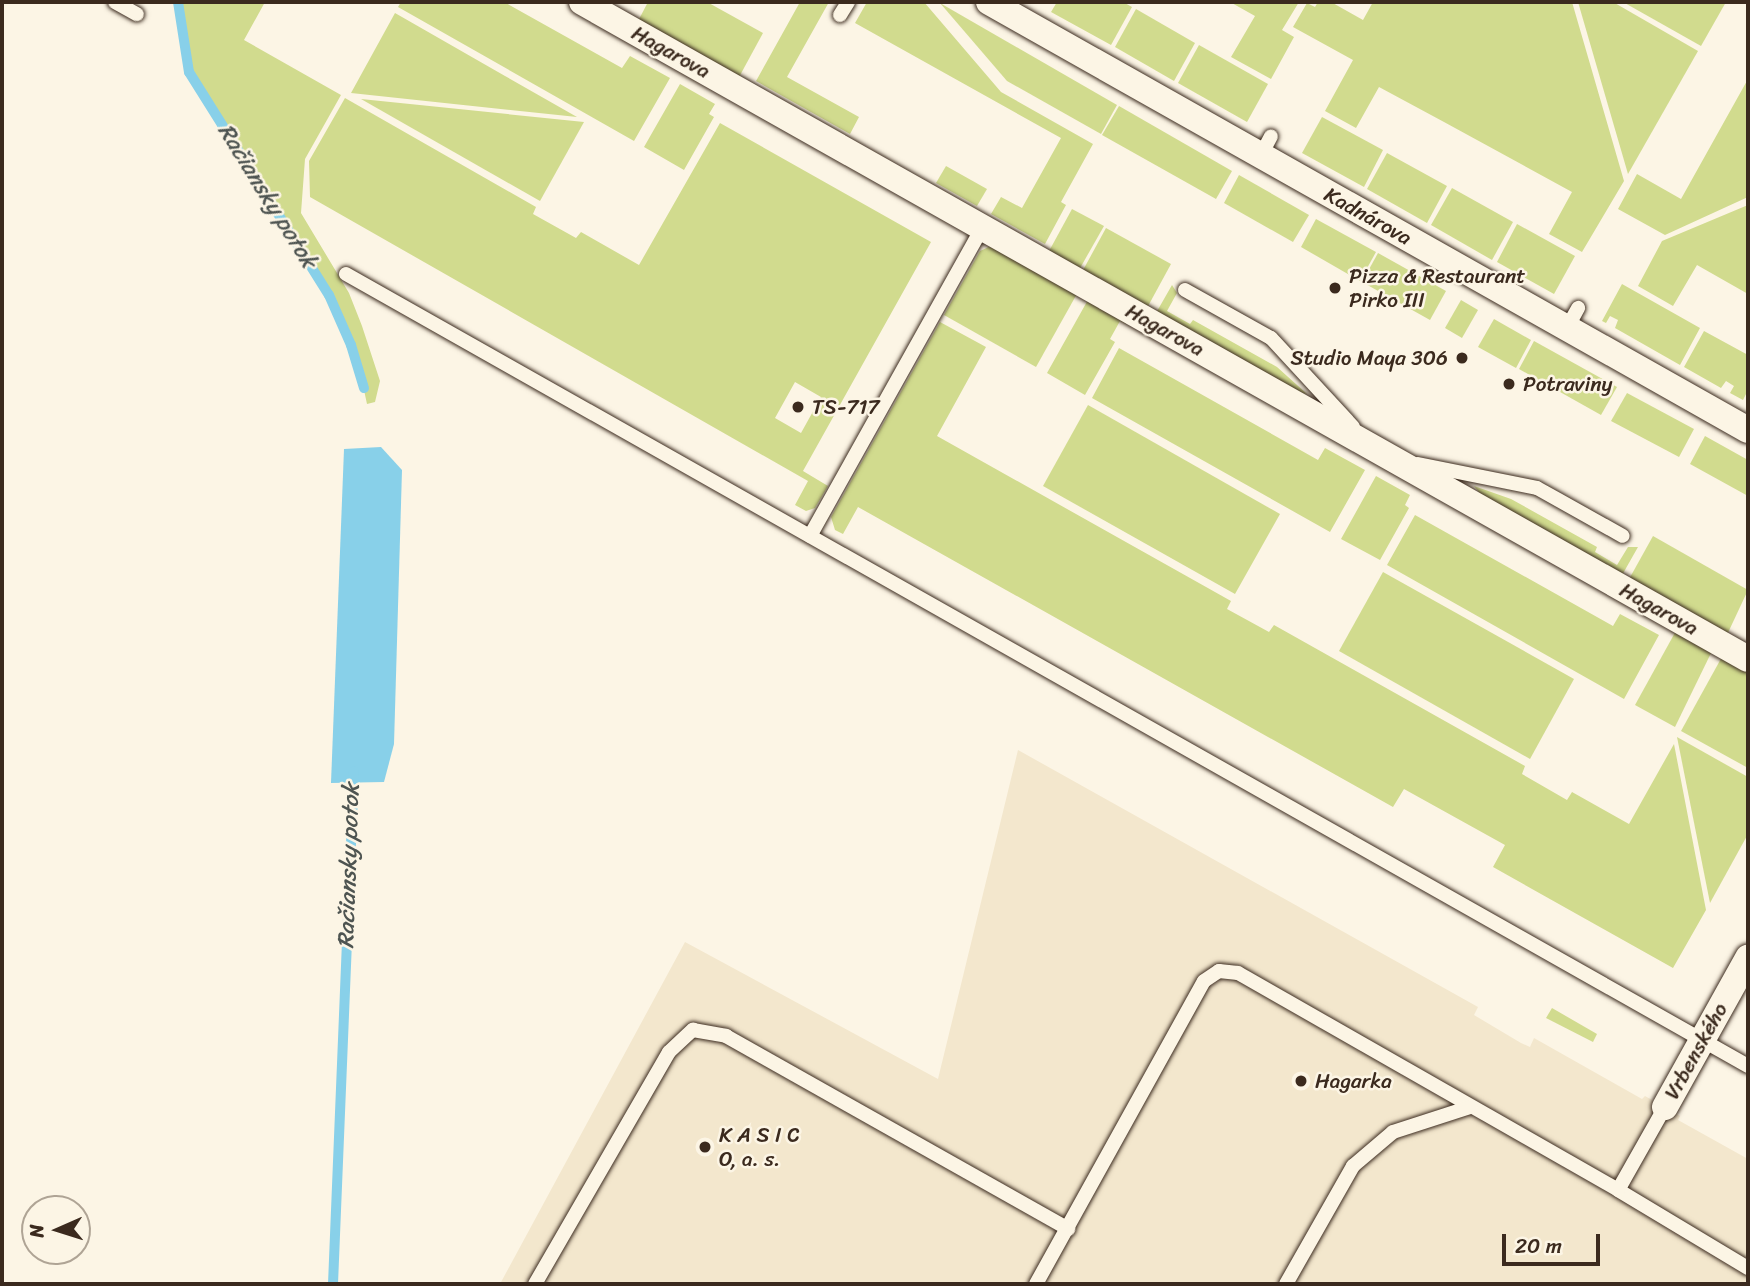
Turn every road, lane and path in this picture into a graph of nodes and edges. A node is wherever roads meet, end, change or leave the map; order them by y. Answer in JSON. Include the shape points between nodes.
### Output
{"nodes":[{"id":1,"x":115,"y":2,"type":"edge"},
{"id":2,"x":582,"y":2,"type":"edge"},
{"id":3,"x":989,"y":2,"type":"edge"},
{"id":4,"x":137,"y":14,"type":"dead end"},
{"id":5,"x":983,"y":227,"type":"junction"},
{"id":6,"x":346,"y":274,"type":"dead end"},
{"id":7,"x":1185,"y":290,"type":"dead end"},
{"id":8,"x":1748,"y":430,"type":"edge"},
{"id":9,"x":1370,"y":445,"type":"junction"},
{"id":10,"x":1396,"y":460,"type":"junction"},
{"id":11,"x":810,"y":536,"type":"junction"},
{"id":12,"x":1623,"y":536,"type":"dead end"},
{"id":13,"x":1748,"y":659,"type":"edge"},
{"id":14,"x":1748,"y":958,"type":"edge"},
{"id":15,"x":1702,"y":1040,"type":"junction"},
{"id":16,"x":1748,"y":1066,"type":"edge"},
{"id":17,"x":1470,"y":1107,"type":"junction"},
{"id":18,"x":1665,"y":1107,"type":"joint"},
{"id":19,"x":1618,"y":1190,"type":"junction"},
{"id":20,"x":1068,"y":1229,"type":"junction"},
{"id":21,"x":1748,"y":1268,"type":"edge"},
{"id":22,"x":535,"y":1284,"type":"edge"},
{"id":23,"x":1036,"y":1284,"type":"edge"},
{"id":24,"x":1286,"y":1284,"type":"edge"}],
"edges":[{"from":1,"to":4,"type":"lane"},
{"from":2,"to":5,"type":"street","name":"Hagarova"},
{"from":3,"to":8,"type":"street","name":"Kadnárova","via":[[1266,146],[1572,318]]},
{"from":5,"to":9,"type":"street","name":"Hagarova"},
{"from":5,"to":11,"type":"lane"},
{"from":6,"to":11,"type":"lane"},
{"from":7,"to":9,"type":"lane","via":[[1271,338]]},
{"from":9,"to":10,"type":"street","name":"Hagarova"},
{"from":10,"to":12,"type":"lane","via":[[1537,488]]},
{"from":10,"to":13,"type":"street","name":"Hagarova"},
{"from":11,"to":15,"type":"lane"},
{"from":14,"to":15,"type":"street","name":"Vrbenského"},
{"from":15,"to":16,"type":"lane"},
{"from":15,"to":18,"type":"street","name":"Vrbenského"},
{"from":17,"to":19,"type":"lane"},
{"from":17,"to":20,"type":"lane","via":[[1238,972],[1219,971],[1205,981]]},
{"from":17,"to":24,"type":"lane","via":[[1393,1132],[1353,1166]]},
{"from":18,"to":19,"type":"lane"},
{"from":19,"to":21,"type":"lane"},
{"from":20,"to":22,"type":"lane","via":[[726,1036],[693,1030],[669,1052]]},
{"from":20,"to":23,"type":"lane"}]}
